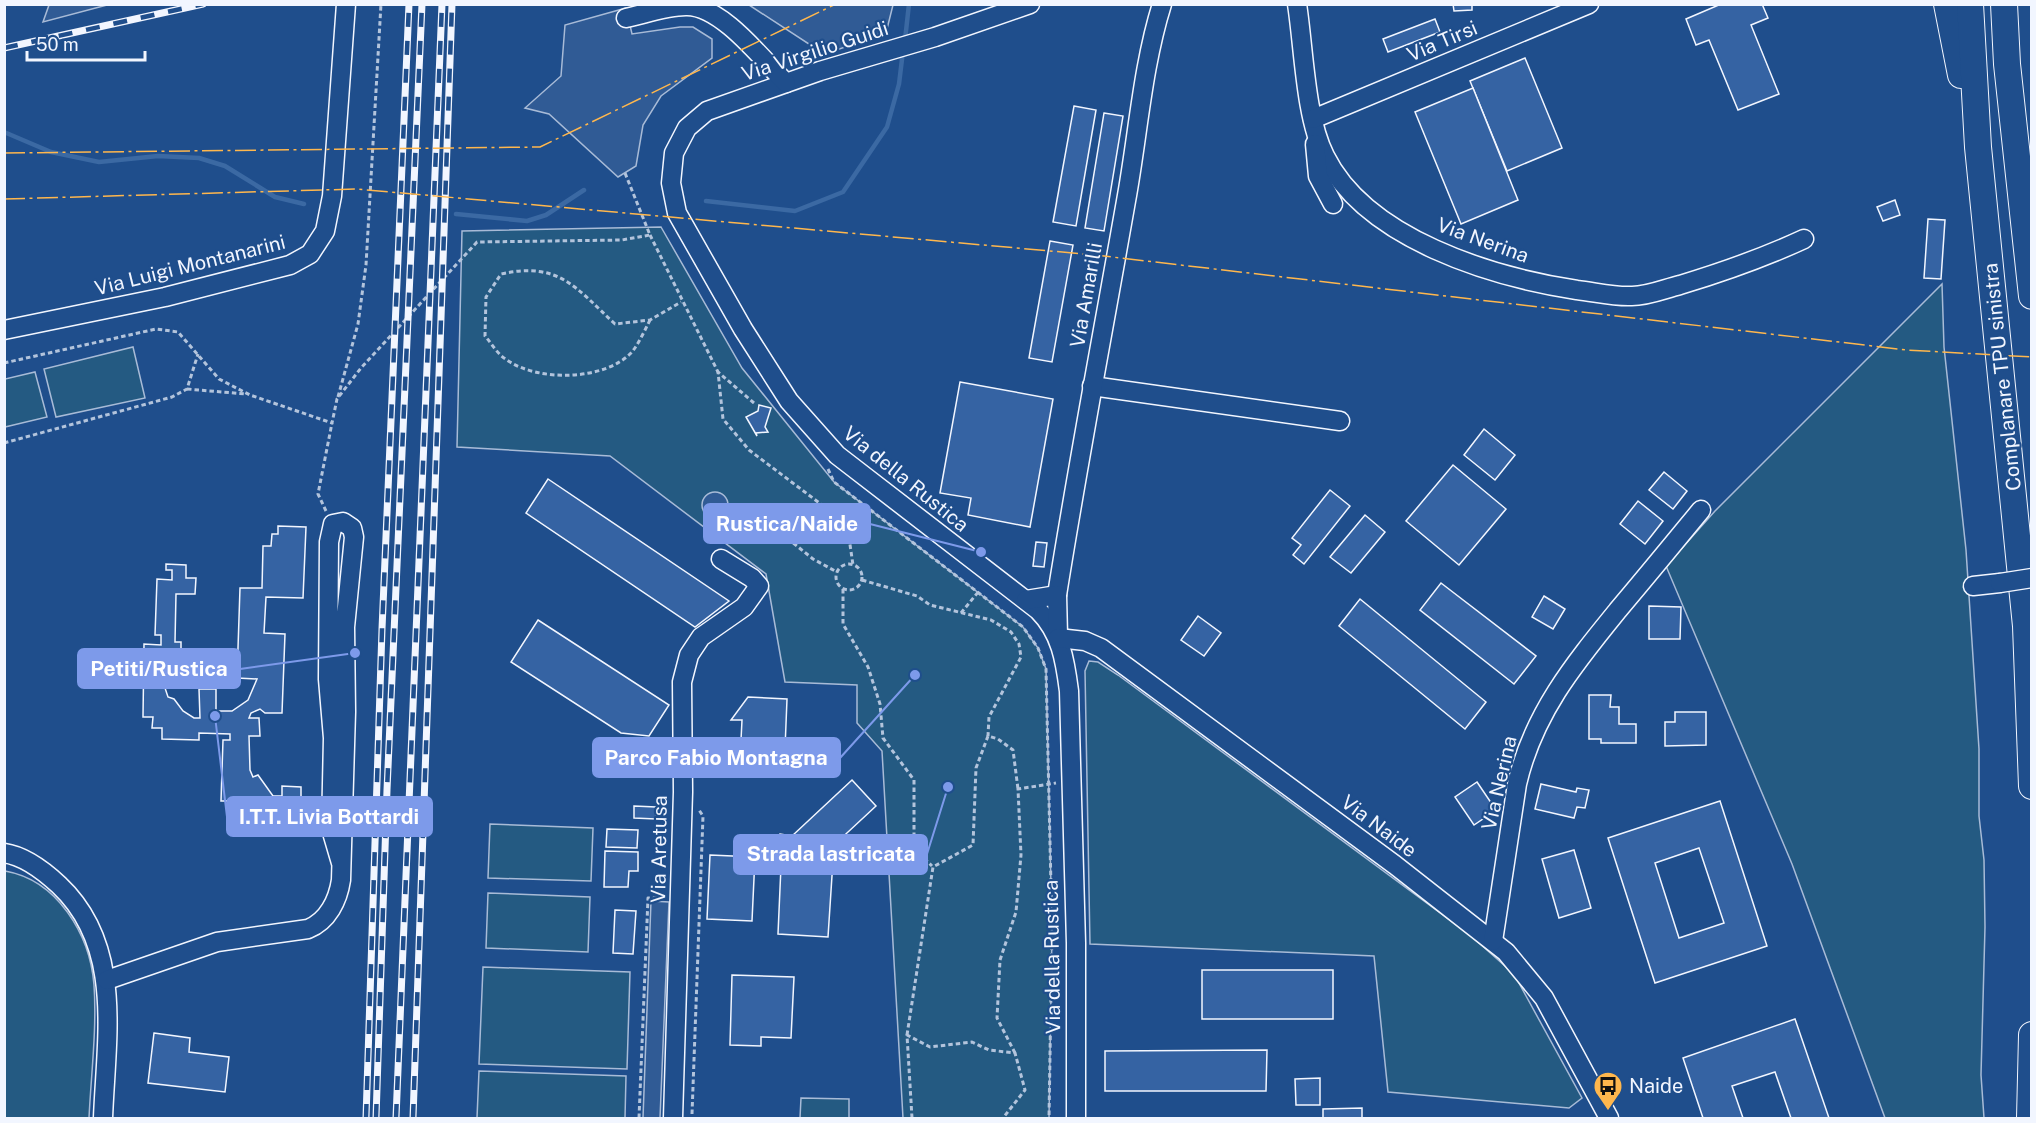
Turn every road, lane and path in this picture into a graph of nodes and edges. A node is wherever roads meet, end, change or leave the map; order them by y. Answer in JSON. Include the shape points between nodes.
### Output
{"nodes":[{"id":1,"x":346,"y":4,"type":"edge"},
{"id":2,"x":381,"y":4,"type":"edge"},
{"id":3,"x":1030,"y":4,"type":"edge"},
{"id":4,"x":1162,"y":4,"type":"edge"},
{"id":5,"x":1297,"y":4,"type":"edge"},
{"id":6,"x":1589,"y":4,"type":"edge"},
{"id":7,"x":1947,"y":4,"type":"edge"},
{"id":8,"x":1970,"y":4,"type":"edge"},
{"id":9,"x":2004,"y":4,"type":"edge"},
{"id":10,"x":626,"y":18,"type":"dead end"},
{"id":11,"x":786,"y":83,"type":"junction"},
{"id":12,"x":1314,"y":126,"type":"junction"},
{"id":13,"x":1978,"y":147,"type":"junction"},
{"id":14,"x":673,"y":160,"type":"joint"},
{"id":15,"x":625,"y":173,"type":"dead end"},
{"id":16,"x":1333,"y":204,"type":"dead end"},
{"id":17,"x":650,"y":235,"type":"junction"},
{"id":18,"x":1804,"y":239,"type":"dead end"},
{"id":19,"x":2031,"y":296,"type":"edge"},
{"id":20,"x":681,"y":302,"type":"junction"},
{"id":21,"x":650,"y":320,"type":"junction"},
{"id":22,"x":4,"y":330,"type":"edge"},
{"id":23,"x":198,"y":354,"type":"junction"},
{"id":24,"x":4,"y":363,"type":"edge"},
{"id":25,"x":718,"y":372,"type":"junction"},
{"id":26,"x":1092,"y":386,"type":"junction"},
{"id":27,"x":187,"y":389,"type":"junction"},
{"id":28,"x":250,"y":395,"type":"junction"},
{"id":29,"x":337,"y":399,"type":"junction"},
{"id":30,"x":754,"y":403,"type":"dead end"},
{"id":31,"x":1340,"y":421,"type":"dead end"},
{"id":32,"x":332,"y":423,"type":"junction"},
{"id":33,"x":4,"y":443,"type":"edge"},
{"id":34,"x":837,"y":455,"type":"junction"},
{"id":35,"x":1701,"y":510,"type":"dead end"},
{"id":36,"x":726,"y":513,"type":"dead end"},
{"id":37,"x":333,"y":524,"type":"joint"},
{"id":38,"x":721,"y":559,"type":"dead end"},
{"id":39,"x":853,"y":565,"type":"junction"},
{"id":40,"x":837,"y":572,"type":"junction"},
{"id":41,"x":2031,"y":578,"type":"edge"},
{"id":42,"x":862,"y":580,"type":"junction"},
{"id":43,"x":983,"y":585,"type":"dead end"},
{"id":44,"x":1973,"y":585,"type":"dead end"},
{"id":45,"x":843,"y":589,"type":"junction"},
{"id":46,"x":979,"y":590,"type":"junction"},
{"id":47,"x":1057,"y":595,"type":"junction"},
{"id":48,"x":1026,"y":600,"type":"junction"},
{"id":49,"x":961,"y":613,"type":"junction"},
{"id":50,"x":1058,"y":638,"type":"junction"},
{"id":51,"x":987,"y":736,"type":"junction"},
{"id":52,"x":1056,"y":783,"type":"dead end"},
{"id":53,"x":1049,"y":784,"type":"junction"},
{"id":54,"x":2031,"y":786,"type":"edge"},
{"id":55,"x":1018,"y":789,"type":"junction"},
{"id":56,"x":683,"y":792,"type":"junction"},
{"id":57,"x":4,"y":853,"type":"edge"},
{"id":58,"x":933,"y":867,"type":"junction"},
{"id":59,"x":681,"y":898,"type":"junction"},
{"id":60,"x":1493,"y":941,"type":"junction"},
{"id":61,"x":107,"y":980,"type":"junction"},
{"id":62,"x":908,"y":1035,"type":"junction"},
{"id":63,"x":2031,"y":1035,"type":"edge"},
{"id":64,"x":1015,"y":1053,"type":"junction"},
{"id":65,"x":103,"y":1119,"type":"edge"},
{"id":66,"x":639,"y":1119,"type":"edge"},
{"id":67,"x":673,"y":1119,"type":"edge"},
{"id":68,"x":692,"y":1119,"type":"edge"},
{"id":69,"x":912,"y":1119,"type":"edge"},
{"id":70,"x":1003,"y":1119,"type":"edge"},
{"id":71,"x":1049,"y":1119,"type":"edge"},
{"id":72,"x":1076,"y":1119,"type":"edge"},
{"id":73,"x":1609,"y":1119,"type":"edge"},
{"id":74,"x":2030,"y":1119,"type":"edge"}],
"edges":[{"from":1,"to":22,"type":"street","name":"Via Luigi Montanarini","via":[[332,196],[325,231],[310,254],[290,265],[176,294]]},
{"from":2,"to":29,"type":"path","via":[[366,265],[358,324]]},
{"from":3,"to":11,"type":"street","name":"Via Virgilio Guidi"},
{"from":4,"to":26,"type":"street","name":"Via Amarilli","via":[[1147,67]]},
{"from":5,"to":12,"type":"street","name":"Via Nerina"},
{"from":6,"to":12,"type":"street","name":"Via Tirsi"},
{"from":7,"to":13,"type":"highway"},
{"from":8,"to":13,"type":"highway","name":"Complanare TPU sinistra"},
{"from":9,"to":19,"type":"highway"},
{"from":10,"to":11,"type":"street","via":[[685,6],[706,8]]},
{"from":11,"to":14,"type":"street","name":"Via Virgilio Guidi","via":[[717,106],[698,117],[684,132]]},
{"from":12,"to":16,"type":"street","via":[[1318,176]]},
{"from":12,"to":18,"type":"street","name":"Via Nerina","via":[[1336,177],[1374,213],[1403,233],[1482,267],[1542,285],[1617,296],[1645,295],[1763,258]]},
{"from":13,"to":54,"type":"highway","name":"Complanare TPU sinistra","via":[[2021,569]]},
{"from":14,"to":34,"type":"street","name":"Via della Rustica","via":[[673,199],[695,249],[789,401]]},
{"from":15,"to":17,"type":"path"},
{"from":17,"to":20,"type":"path"},
{"from":17,"to":29,"type":"path","via":[[622,240],[477,242]]},
{"from":20,"to":21,"type":"path"},
{"from":20,"to":25,"type":"path"},
{"from":21,"to":21,"type":"path","via":[[615,324],[580,289],[556,275],[525,269],[501,274],[486,297],[485,336],[506,360],[540,375],[587,374],[631,352]]},
{"from":23,"to":24,"type":"path","via":[[178,332],[156,329]]},
{"from":23,"to":27,"type":"path"},
{"from":23,"to":28,"type":"path","via":[[219,379]]},
{"from":25,"to":30,"type":"path"},
{"from":25,"to":39,"type":"path","via":[[723,419],[749,450],[838,517],[848,531]]},
{"from":26,"to":31,"type":"street"},
{"from":26,"to":47,"type":"street","name":"Via Amarilli"},
{"from":27,"to":28,"type":"path"},
{"from":27,"to":33,"type":"path","via":[[172,397]]},
{"from":28,"to":32,"type":"path"},
{"from":29,"to":32,"type":"path"},
{"from":32,"to":37,"type":"path","via":[[318,494]]},
{"from":34,"to":46,"type":"path","via":[[827,471],[834,482]]},
{"from":34,"to":48,"type":"street","name":"Via della Rustica"},
{"from":35,"to":60,"type":"street","name":"Via Nerina","via":[[1568,672],[1537,724],[1517,784]]},
{"from":36,"to":40,"type":"path","via":[[776,529],[813,559]]},
{"from":37,"to":61,"type":"street","via":[[349,524],[354,537],[345,627],[346,712],[340,885],[336,899],[314,927],[217,942]]},
{"from":38,"to":56,"type":"street","name":"Via Aretusa","via":[[759,586],[744,608],[701,637],[685,665]]},
{"from":39,"to":40,"type":"path"},
{"from":39,"to":42,"type":"path","via":[[860,570]]},
{"from":40,"to":45,"type":"path","via":[[837,582]]},
{"from":41,"to":44,"type":"street","bridge":true},
{"from":42,"to":45,"type":"path","via":[[855,589]]},
{"from":42,"to":49,"type":"path"},
{"from":43,"to":46,"type":"path"},
{"from":45,"to":58,"type":"path","via":[[843,624],[868,667],[880,704],[883,738],[914,780],[914,848]]},
{"from":46,"to":49,"type":"path"},
{"from":46,"to":53,"type":"path","via":[[1023,627],[1038,648],[1046,669]]},
{"from":47,"to":48,"type":"street"},
{"from":47,"to":50,"type":"street","name":"Via Amarilli"},
{"from":48,"to":50,"type":"street","name":"Via della Rustica","via":[[1045,617]]},
{"from":49,"to":51,"type":"path","via":[[1005,627],[1021,650],[1019,664],[988,717]]},
{"from":50,"to":60,"type":"street","name":"Via Naide","via":[[1085,641],[1101,648]]},
{"from":50,"to":72,"type":"street","name":"Via della Rustica","via":[[1069,691]]},
{"from":51,"to":55,"type":"path","via":[[1013,750]]},
{"from":51,"to":58,"type":"path","via":[[976,768],[973,845]]},
{"from":52,"to":53,"type":"path"},
{"from":53,"to":55,"type":"path"},
{"from":53,"to":71,"type":"path"},
{"from":55,"to":64,"type":"path","via":[[1021,855],[1016,912],[1000,960],[997,1018]]},
{"from":56,"to":59,"type":"street","name":"Via Aretusa"},
{"from":56,"to":68,"type":"path","via":[[703,816]]},
{"from":57,"to":61,"type":"street","via":[[41,870],[74,900],[95,938]]},
{"from":58,"to":62,"type":"path"},
{"from":59,"to":66,"type":"path","via":[[648,898]]},
{"from":59,"to":67,"type":"street","name":"Via Aretusa"},
{"from":60,"to":73,"type":"street","name":"Via Naide","via":[[1544,998]]},
{"from":61,"to":65,"type":"street"},
{"from":62,"to":64,"type":"path","via":[[930,1047],[972,1042],[988,1050]]},
{"from":62,"to":69,"type":"path"},
{"from":63,"to":74,"type":"highway"},
{"from":64,"to":70,"type":"path","via":[[1025,1090]]}]}
